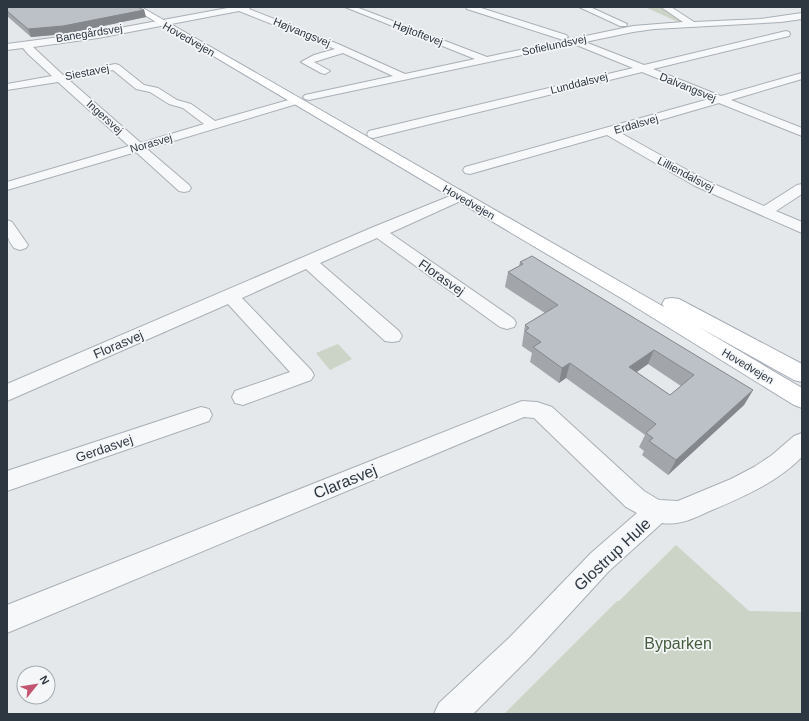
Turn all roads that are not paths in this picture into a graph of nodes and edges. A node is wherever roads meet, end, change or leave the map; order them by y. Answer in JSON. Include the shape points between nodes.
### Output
{"nodes":[{"id":1,"x":135,"y":7,"type":"edge"},
{"id":2,"x":149,"y":7,"type":"edge"},
{"id":3,"x":349,"y":7,"type":"edge"},
{"id":4,"x":470,"y":7,"type":"edge"},
{"id":5,"x":583,"y":7,"type":"edge"},
{"id":6,"x":666,"y":7,"type":"edge"},
{"id":7,"x":240,"y":8,"type":"edge"},
{"id":8,"x":800,"y":12,"type":"edge"},
{"id":9,"x":648,"y":20,"type":"dead end"},
{"id":10,"x":167,"y":21,"type":"junction"},
{"id":11,"x":754,"y":22,"type":"junction"},
{"id":12,"x":623,"y":24,"type":"dead end"},
{"id":13,"x":692,"y":24,"type":"junction"},
{"id":14,"x":660,"y":26,"type":"junction"},
{"id":15,"x":786,"y":34,"type":"junction"},
{"id":16,"x":563,"y":37,"type":"dead end"},
{"id":17,"x":797,"y":37,"type":"dead end"},
{"id":18,"x":574,"y":41,"type":"junction"},
{"id":19,"x":7,"y":42,"type":"edge"},
{"id":20,"x":28,"y":45,"type":"junction"},
{"id":21,"x":7,"y":47,"type":"edge"},
{"id":22,"x":344,"y":50,"type":"junction"},
{"id":23,"x":486,"y":60,"type":"junction"},
{"id":24,"x":642,"y":68,"type":"junction"},
{"id":25,"x":325,"y":71,"type":"dead end"},
{"id":26,"x":802,"y":76,"type":"edge"},
{"id":27,"x":403,"y":77,"type":"junction"},
{"id":28,"x":62,"y":78,"type":"junction"},
{"id":29,"x":7,"y":87,"type":"edge"},
{"id":30,"x":302,"y":99,"type":"junction"},
{"id":31,"x":720,"y":100,"type":"junction"},
{"id":32,"x":214,"y":126,"type":"junction"},
{"id":33,"x":368,"y":131,"type":"junction"},
{"id":34,"x":609,"y":132,"type":"junction"},
{"id":35,"x":802,"y":132,"type":"edge"},
{"id":36,"x":138,"y":147,"type":"junction"},
{"id":37,"x":470,"y":170,"type":"dead end"},
{"id":38,"x":7,"y":186,"type":"edge"},
{"id":39,"x":184,"y":188,"type":"dead end"},
{"id":40,"x":802,"y":188,"type":"edge"},
{"id":41,"x":460,"y":196,"type":"junction"},
{"id":42,"x":765,"y":212,"type":"junction"},
{"id":43,"x":7,"y":225,"type":"edge"},
{"id":44,"x":802,"y":228,"type":"edge"},
{"id":45,"x":377,"y":232,"type":"junction"},
{"id":46,"x":20,"y":245,"type":"dead end"},
{"id":47,"x":308,"y":262,"type":"junction"},
{"id":48,"x":230,"y":296,"type":"junction"},
{"id":49,"x":507,"y":323,"type":"dead end"},
{"id":50,"x":392,"y":336,"type":"dead end"},
{"id":51,"x":802,"y":374,"type":"edge"},
{"id":52,"x":7,"y":393,"type":"edge"},
{"id":53,"x":243,"y":397,"type":"dead end"},
{"id":54,"x":802,"y":398,"type":"edge"},
{"id":55,"x":201,"y":415,"type":"dead end"},
{"id":56,"x":802,"y":442,"type":"edge"},
{"id":57,"x":7,"y":481,"type":"edge"},
{"id":58,"x":658,"y":511,"type":"junction"},
{"id":59,"x":7,"y":619,"type":"edge"},
{"id":60,"x":450,"y":714,"type":"edge"}],
"edges":[{"from":1,"to":10,"type":"main road","name":"Hovedvejen"},
{"from":2,"to":10,"type":"main road","name":"Hovedvejen"},
{"from":3,"to":23,"type":"street","name":"Højtoftevej"},
{"from":4,"to":16,"type":"street"},
{"from":5,"to":12,"type":"street"},
{"from":6,"to":13,"type":"street"},
{"from":7,"to":10,"type":"street"},
{"from":7,"to":22,"type":"street","name":"Højvangsvej"},
{"from":8,"to":11,"type":"street","name":"Sofielundsvej"},
{"from":9,"to":14,"type":"street"},
{"from":10,"to":19,"type":"street","name":"Banegårdsvej","via":[[86,34]]},
{"from":10,"to":20,"type":"street","name":"Banegårdsvej","via":[[77,39]]},
{"from":10,"to":30,"type":"main road","name":"Hovedvejen"},
{"from":11,"to":13,"type":"street","name":"Sofielundsvej"},
{"from":11,"to":15,"type":"street"},
{"from":13,"to":14,"type":"street","name":"Sofielundsvej"},
{"from":14,"to":18,"type":"street","name":"Sofielundsvej"},
{"from":15,"to":17,"type":"street"},
{"from":15,"to":24,"type":"street","name":"Lunddalsvej"},
{"from":18,"to":23,"type":"street","name":"Sofielundsvej"},
{"from":18,"to":24,"type":"street","name":"Dalvangsvej"},
{"from":20,"to":21,"type":"street","name":"Banegårdsvej"},
{"from":20,"to":28,"type":"street","name":"Siestavej","via":[[29,49]]},
{"from":22,"to":25,"type":"street","name":"Højvangsvej","via":[[306,62]]},
{"from":22,"to":27,"type":"street","name":"Højvangsvej"},
{"from":23,"to":27,"type":"street","name":"Sofielundsvej"},
{"from":24,"to":31,"type":"street","name":"Dalvangsvej"},
{"from":24,"to":33,"type":"street","name":"Lunddalsvej"},
{"from":26,"to":31,"type":"street","name":"Erdalsvej"},
{"from":27,"to":30,"type":"street","name":"Sofielundsvej"},
{"from":28,"to":29,"type":"street"},
{"from":28,"to":32,"type":"street","name":"Siestavej","via":[[115,67],[140,87],[157,91],[173,102],[187,106]]},
{"from":28,"to":36,"type":"street","name":"Ingersvej"},
{"from":30,"to":32,"type":"street","name":"Norasvej"},
{"from":30,"to":33,"type":"main road","name":"Hovedvejen"},
{"from":30,"to":41,"type":"main road","name":"Hovedvejen"},
{"from":31,"to":34,"type":"street","name":"Erdalsvej"},
{"from":31,"to":35,"type":"street","name":"Dalvangsvej"},
{"from":32,"to":36,"type":"street","name":"Norasvej"},
{"from":33,"to":51,"type":"main road","name":"Hovedvejen","via":[[626,278]]},
{"from":34,"to":37,"type":"street","name":"Erdalsvej"},
{"from":34,"to":42,"type":"street","name":"Lilliendalsvej","via":[[700,183]]},
{"from":36,"to":38,"type":"street","name":"Norasvej"},
{"from":36,"to":39,"type":"street","name":"Ingersvej"},
{"from":40,"to":42,"type":"street"},
{"from":41,"to":45,"type":"street","name":"Florasvej"},
{"from":41,"to":54,"type":"main road","name":"Hovedvejen"},
{"from":42,"to":44,"type":"street","name":"Lilliendalsvej"},
{"from":43,"to":46,"type":"street"},
{"from":45,"to":47,"type":"street","name":"Florasvej"},
{"from":45,"to":49,"type":"street","name":"Florasvej"},
{"from":47,"to":48,"type":"street","name":"Florasvej"},
{"from":47,"to":50,"type":"street"},
{"from":48,"to":52,"type":"street","name":"Florasvej"},
{"from":48,"to":53,"type":"street","via":[[304,375]]},
{"from":55,"to":57,"type":"street","name":"Gerdasvej"},
{"from":56,"to":58,"type":"street","name":"Glostrup Hule","via":[[782,461],[756,478],[680,512]]},
{"from":58,"to":59,"type":"street","name":"Clarasvej","via":[[635,499],[544,413],[522,409]]},
{"from":58,"to":60,"type":"street","name":"Glostrup Hule","via":[[600,562],[520,646]]}]}
